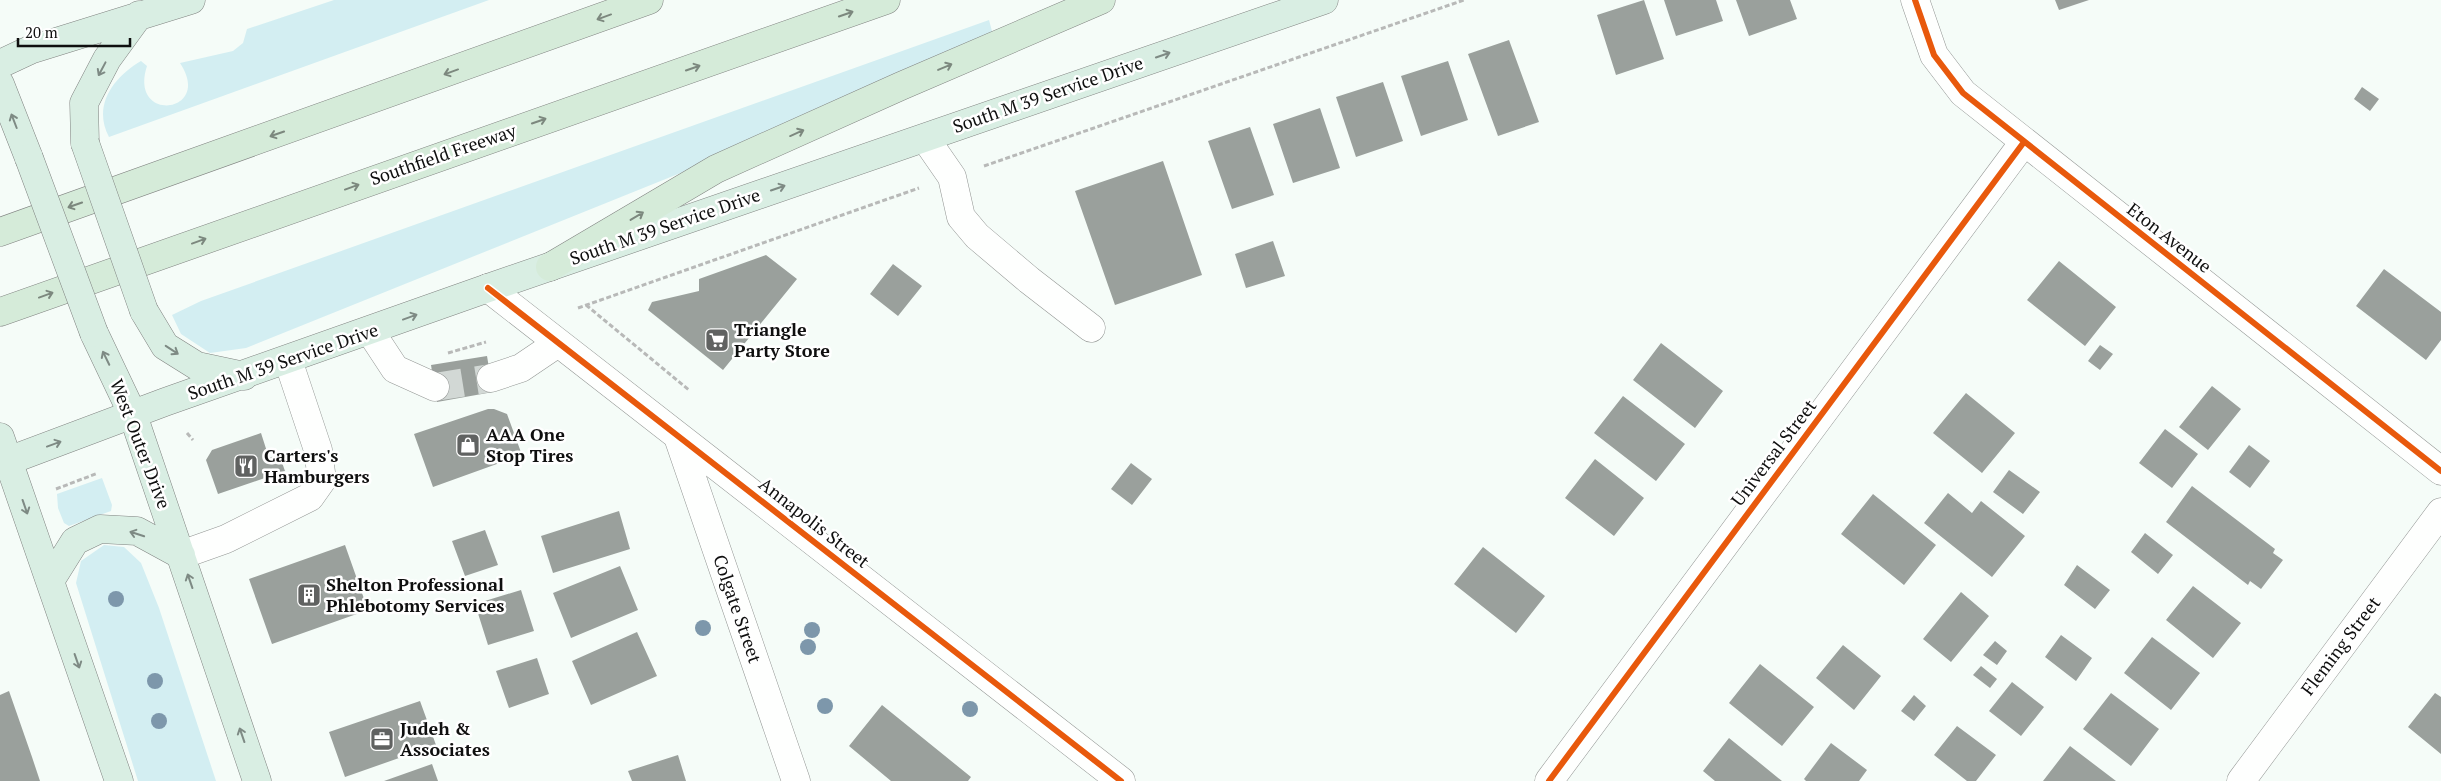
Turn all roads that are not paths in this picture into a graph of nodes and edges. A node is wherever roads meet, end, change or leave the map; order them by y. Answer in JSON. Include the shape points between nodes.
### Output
{"nodes":[{"id":1,"x":190,"y":0,"type":"edge"},
{"id":2,"x":650,"y":0,"type":"edge"},
{"id":3,"x":886,"y":0,"type":"edge"},
{"id":4,"x":1101,"y":0,"type":"edge"},
{"id":5,"x":1324,"y":0,"type":"edge"},
{"id":6,"x":1915,"y":0,"type":"edge"},
{"id":7,"x":139,"y":15,"type":"junction"},
{"id":8,"x":0,"y":64,"type":"edge"},
{"id":9,"x":0,"y":84,"type":"edge"},
{"id":10,"x":925,"y":138,"type":"junction"},
{"id":11,"x":2024,"y":142,"type":"junction"},
{"id":12,"x":0,"y":232,"type":"edge"},
{"id":13,"x":550,"y":267,"type":"junction"},
{"id":14,"x":488,"y":288,"type":"junction"},
{"id":15,"x":0,"y":312,"type":"edge"},
{"id":16,"x":1091,"y":328,"type":"dead end"},
{"id":17,"x":370,"y":331,"type":"junction"},
{"id":18,"x":558,"y":343,"type":"junction"},
{"id":19,"x":288,"y":360,"type":"junction"},
{"id":20,"x":244,"y":376,"type":"junction"},
{"id":21,"x":491,"y":378,"type":"tunnel mouth"},
{"id":22,"x":435,"y":387,"type":"tunnel mouth"},
{"id":23,"x":133,"y":415,"type":"junction"},
{"id":24,"x":678,"y":437,"type":"junction"},
{"id":25,"x":3,"y":454,"type":"edge"},
{"id":26,"x":2441,"y":471,"type":"edge"},
{"id":27,"x":2441,"y":512,"type":"edge"},
{"id":28,"x":181,"y":555,"type":"junction"},
{"id":29,"x":50,"y":581,"type":"junction"},
{"id":30,"x":119,"y":781,"type":"edge"},
{"id":31,"x":257,"y":781,"type":"edge"},
{"id":32,"x":796,"y":781,"type":"edge"},
{"id":33,"x":1121,"y":781,"type":"edge"},
{"id":34,"x":1549,"y":781,"type":"edge"},
{"id":35,"x":2241,"y":781,"type":"edge"}],
"edges":[{"from":1,"to":7,"type":"main road"},
{"from":2,"to":12,"type":"highway","one_way":true},
{"from":15,"to":3,"type":"highway","name":"Southfield Freeway","one_way":true},
{"from":13,"to":4,"type":"highway","one_way":true,"via":[[716,169]]},
{"from":10,"to":5,"type":"main road","name":"South M 39 Service Drive","one_way":true},
{"from":6,"to":11,"type":"street","name":"Eton Avenue","via":[[1934,55],[1963,93]]},
{"from":7,"to":8,"type":"main road","via":[[30,50]]},
{"from":7,"to":20,"type":"main road","one_way":true,"bridge":true,"via":[[107,59],[84,103],[85,143],[144,311],[165,346],[197,366]]},
{"from":23,"to":9,"type":"main road","name":"West Outer Drive","one_way":true,"bridge":true,"via":[[94,333]]},
{"from":13,"to":10,"type":"main road","name":"South M 39 Service Drive","one_way":true},
{"from":10,"to":16,"type":"street","via":[[952,177],[961,217],[977,236]]},
{"from":11,"to":26,"type":"street","name":"Eton Avenue"},
{"from":11,"to":34,"type":"street","name":"Universal Street"},
{"from":13,"to":14,"type":"main road","name":"South M 39 Service Drive"},
{"from":17,"to":14,"type":"main road","name":"South M 39 Service Drive","one_way":true},
{"from":14,"to":18,"type":"street","name":"Annapolis Street"},
{"from":17,"to":19,"type":"main road","name":"South M 39 Service Drive"},
{"from":17,"to":22,"type":"street","via":[[394,369]]},
{"from":18,"to":21,"type":"street","via":[[521,368]]},
{"from":18,"to":24,"type":"street","name":"Annapolis Street"},
{"from":19,"to":20,"type":"main road","name":"South M 39 Service Drive"},
{"from":19,"to":28,"type":"street","via":[[318,450],[322,480],[310,498],[226,539]]},
{"from":20,"to":23,"type":"main road","name":"South M 39 Service Drive"},
{"from":25,"to":23,"type":"main road","name":"South M 39 Service Drive","one_way":true},
{"from":23,"to":28,"type":"main road","name":"West Outer Drive"},
{"from":24,"to":32,"type":"street","name":"Colgate Street"},
{"from":24,"to":33,"type":"street","name":"Annapolis Street"},
{"from":25,"to":29,"type":"main road","one_way":true},
{"from":27,"to":35,"type":"street","name":"Fleming Street"},
{"from":28,"to":29,"type":"main road","one_way":true,"via":[[136,531],[100,529],[75,541]]},
{"from":31,"to":28,"type":"main road","name":"West Outer Drive","one_way":true},
{"from":29,"to":30,"type":"main road","one_way":true}]}
